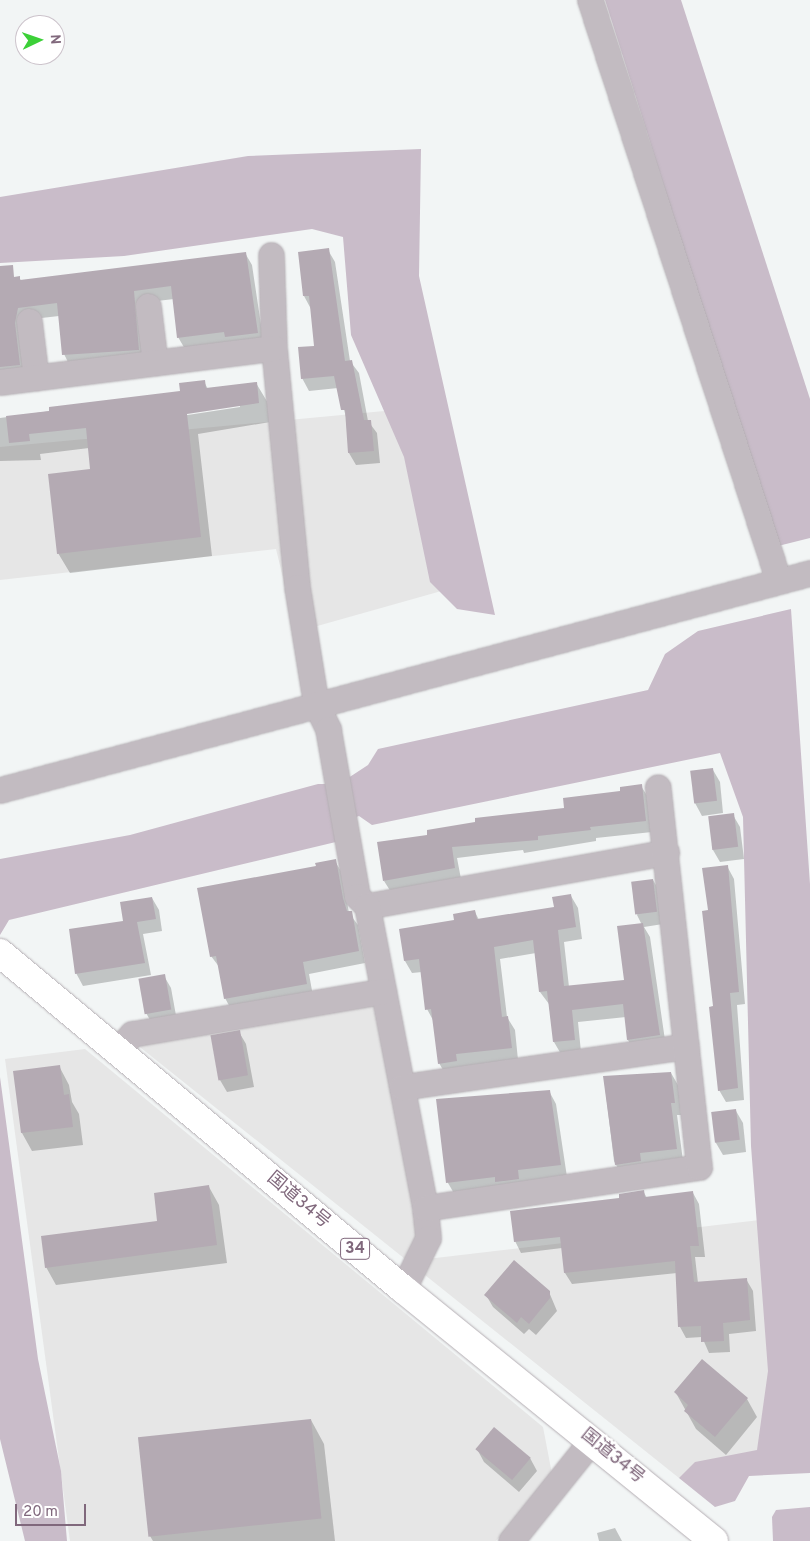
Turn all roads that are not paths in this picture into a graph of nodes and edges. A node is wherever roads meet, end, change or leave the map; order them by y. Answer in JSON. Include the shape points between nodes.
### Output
{"nodes":[{"id":1,"x":590,"y":0,"type":"edge"},
{"id":2,"x":271,"y":255,"type":"dead end"},
{"id":3,"x":148,"y":306,"type":"dead end"},
{"id":4,"x":29,"y":321,"type":"dead end"},
{"id":5,"x":274,"y":348,"type":"junction"},
{"id":6,"x":155,"y":363,"type":"junction"},
{"id":7,"x":36,"y":378,"type":"junction"},
{"id":8,"x":0,"y":382,"type":"edge"},
{"id":9,"x":810,"y":573,"type":"edge"},
{"id":10,"x":778,"y":579,"type":"junction"},
{"id":11,"x":316,"y":704,"type":"junction"},
{"id":12,"x":658,"y":787,"type":"dead end"},
{"id":13,"x":0,"y":790,"type":"edge"},
{"id":14,"x":666,"y":852,"type":"junction"},
{"id":15,"x":367,"y":906,"type":"junction"},
{"id":16,"x":0,"y":953,"type":"edge"},
{"id":17,"x":383,"y":990,"type":"junction"},
{"id":18,"x":686,"y":1046,"type":"junction"},
{"id":19,"x":117,"y":1050,"type":"junction"},
{"id":20,"x":402,"y":1087,"type":"junction"},
{"id":21,"x":425,"y":1208,"type":"junction"},
{"id":22,"x":402,"y":1289,"type":"junction"},
{"id":23,"x":592,"y":1440,"type":"junction"},
{"id":24,"x":511,"y":1541,"type":"edge"},
{"id":25,"x":714,"y":1541,"type":"edge"}],
"edges":[{"from":1,"to":10,"type":"street"},
{"from":2,"to":5,"type":"street"},
{"from":3,"to":6,"type":"street"},
{"from":4,"to":7,"type":"street"},
{"from":5,"to":6,"type":"street"},
{"from":5,"to":11,"type":"street","via":[[291,539]]},
{"from":6,"to":7,"type":"street"},
{"from":7,"to":8,"type":"street"},
{"from":9,"to":10,"type":"street"},
{"from":10,"to":11,"type":"street"},
{"from":11,"to":13,"type":"street"},
{"from":11,"to":15,"type":"street","via":[[328,729],[358,896]]},
{"from":12,"to":14,"type":"street"},
{"from":14,"to":15,"type":"street"},
{"from":14,"to":18,"type":"street"},
{"from":15,"to":17,"type":"street"},
{"from":16,"to":19,"type":"highway","name":"国道34号","number":"34"},
{"from":17,"to":19,"type":"street","via":[[132,1034]]},
{"from":17,"to":20,"type":"street"},
{"from":18,"to":20,"type":"street"},
{"from":18,"to":21,"type":"street","via":[[699,1167]]},
{"from":19,"to":22,"type":"highway","name":"国道34号","number":"34"},
{"from":20,"to":21,"type":"street"},
{"from":21,"to":22,"type":"street","via":[[428,1238]]},
{"from":22,"to":23,"type":"highway","name":"国道34号","number":"34"},
{"from":23,"to":24,"type":"street"},
{"from":23,"to":25,"type":"highway","name":"国道34号","number":"34"}]}
